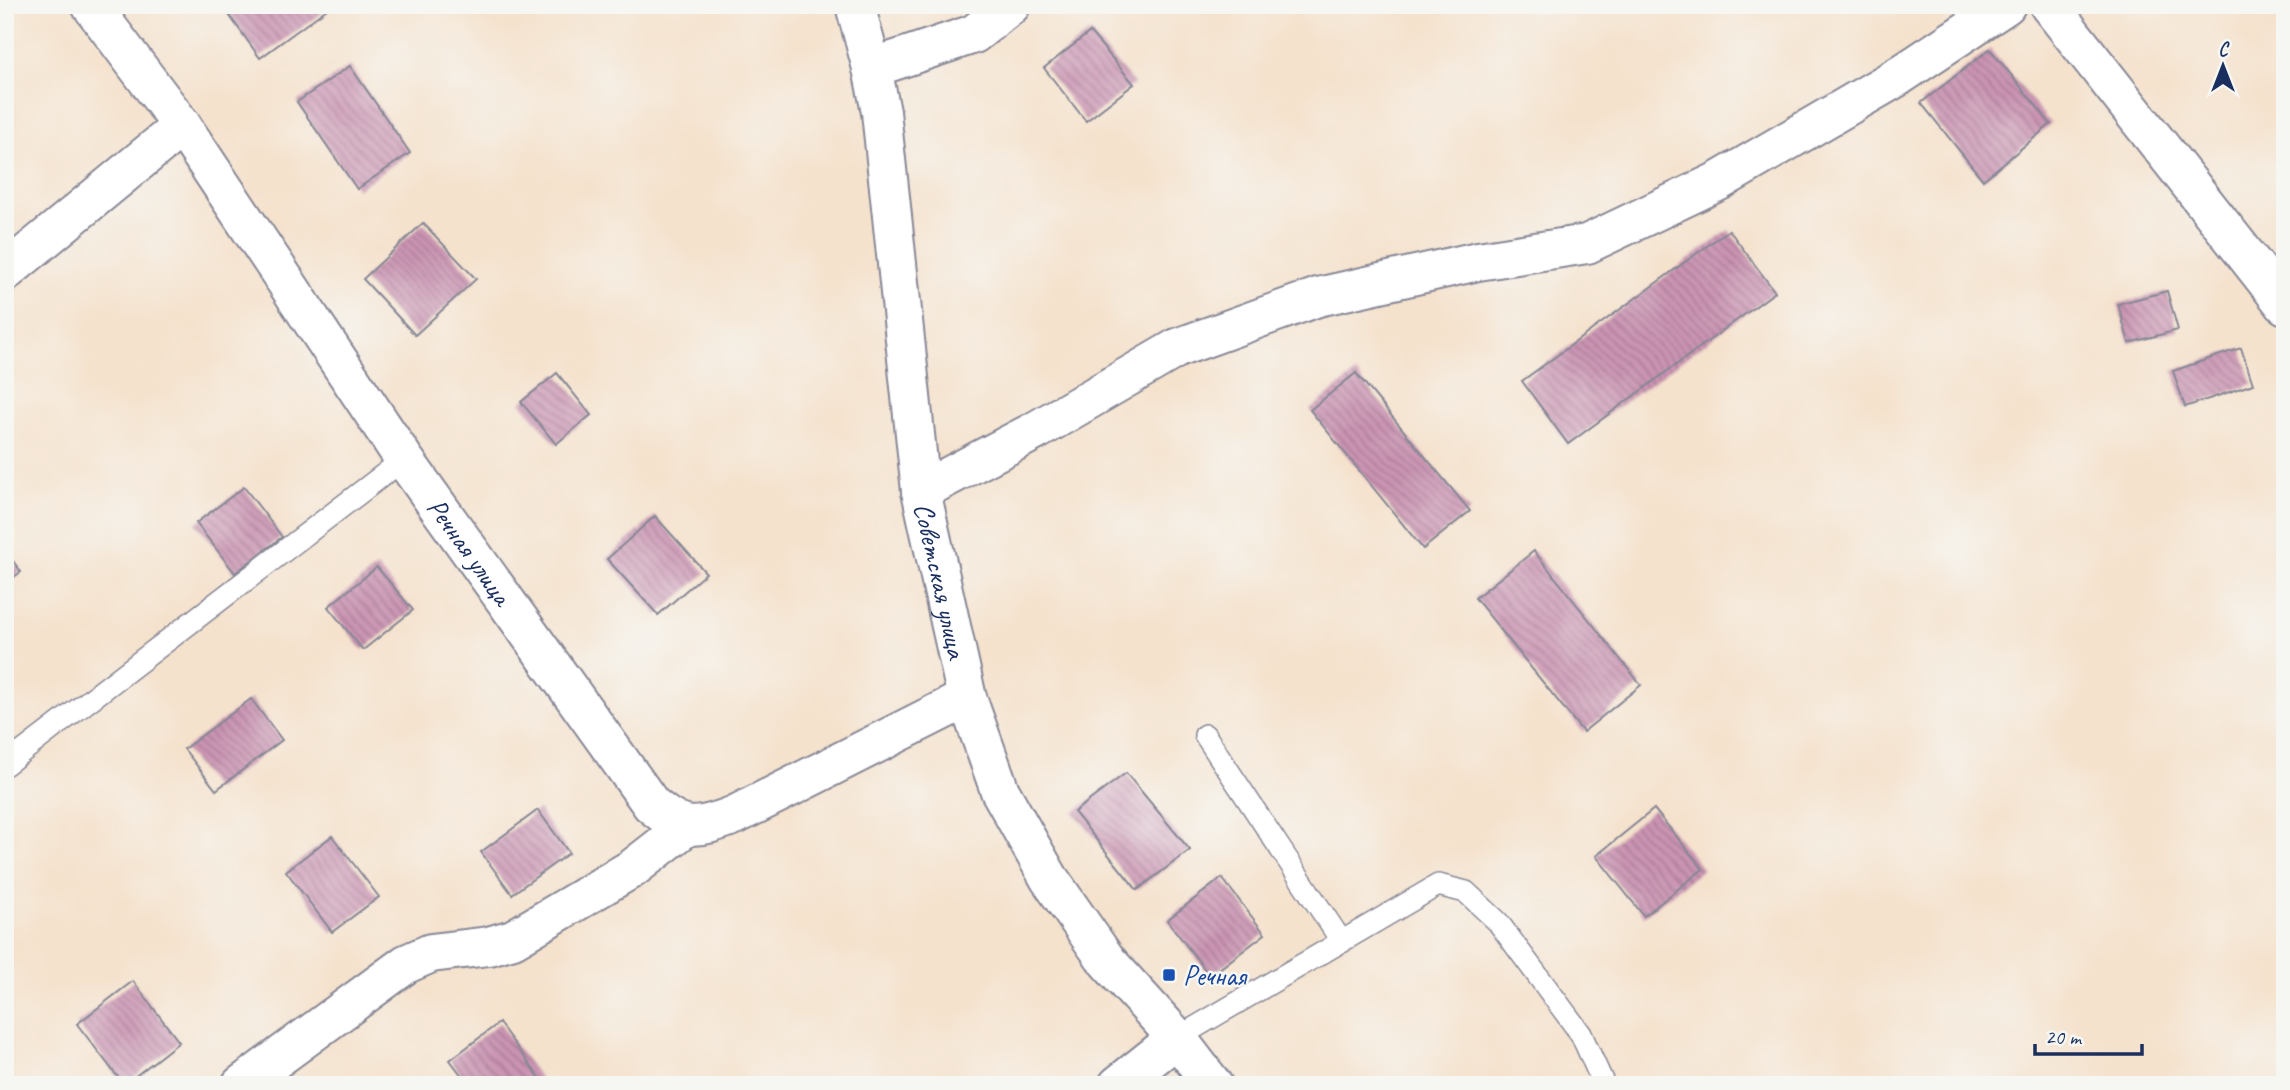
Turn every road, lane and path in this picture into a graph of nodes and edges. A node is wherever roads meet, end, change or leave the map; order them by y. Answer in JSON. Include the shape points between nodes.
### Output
{"nodes":[{"id":1,"x":91,"y":5,"type":"edge"},
{"id":2,"x":855,"y":5,"type":"edge"},
{"id":3,"x":1011,"y":5,"type":"edge"},
{"id":4,"x":2006,"y":5,"type":"edge"},
{"id":5,"x":2049,"y":5,"type":"edge"},
{"id":6,"x":872,"y":68,"type":"junction"},
{"id":7,"x":182,"y":126,"type":"junction"},
{"id":8,"x":5,"y":272,"type":"edge"},
{"id":9,"x":2285,"y":305,"type":"edge"},
{"id":10,"x":404,"y":459,"type":"junction"},
{"id":11,"x":921,"y":491,"type":"junction"},
{"id":12,"x":967,"y":698,"type":"junction"},
{"id":13,"x":1205,"y":735,"type":"dead end"},
{"id":14,"x":5,"y":765,"type":"edge"},
{"id":15,"x":687,"y":827,"type":"junction"},
{"id":16,"x":1342,"y":942,"type":"junction"},
{"id":17,"x":1177,"y":1038,"type":"junction"},
{"id":18,"x":241,"y":1085,"type":"edge"},
{"id":19,"x":1118,"y":1085,"type":"edge"},
{"id":20,"x":1213,"y":1085,"type":"edge"},
{"id":21,"x":1604,"y":1085,"type":"edge"}],
"edges":[{"from":1,"to":7,"type":"street","name":"Речная улица"},
{"from":2,"to":6,"type":"street","name":"Советская улица"},
{"from":3,"to":6,"type":"street","via":[[974,34]]},
{"from":4,"to":11,"type":"street","via":[[1899,76],[1719,181],[1587,244],[1478,261],[1318,297],[1177,348]]},
{"from":5,"to":9,"type":"street"},
{"from":6,"to":11,"type":"street","name":"Советская улица","via":[[881,112]]},
{"from":7,"to":8,"type":"street"},
{"from":7,"to":10,"type":"street","name":"Речная улица"},
{"from":10,"to":14,"type":"lane"},
{"from":10,"to":15,"type":"street","name":"Речная улица","via":[[651,804]]},
{"from":11,"to":12,"type":"street","name":"Советская улица"},
{"from":12,"to":15,"type":"street","via":[[735,815],[710,825]]},
{"from":12,"to":17,"type":"street","name":"Советская улица","via":[[1000,791],[1049,878],[1107,961]]},
{"from":13,"to":16,"type":"lane"},
{"from":15,"to":18,"type":"street","via":[[633,868],[513,939],[431,953],[406,964]]},
{"from":16,"to":17,"type":"lane"},
{"from":16,"to":21,"type":"lane","via":[[1438,886],[1466,892],[1498,922],[1581,1034]]},
{"from":17,"to":19,"type":"street"},
{"from":17,"to":20,"type":"street","name":"Советская улица"}]}
